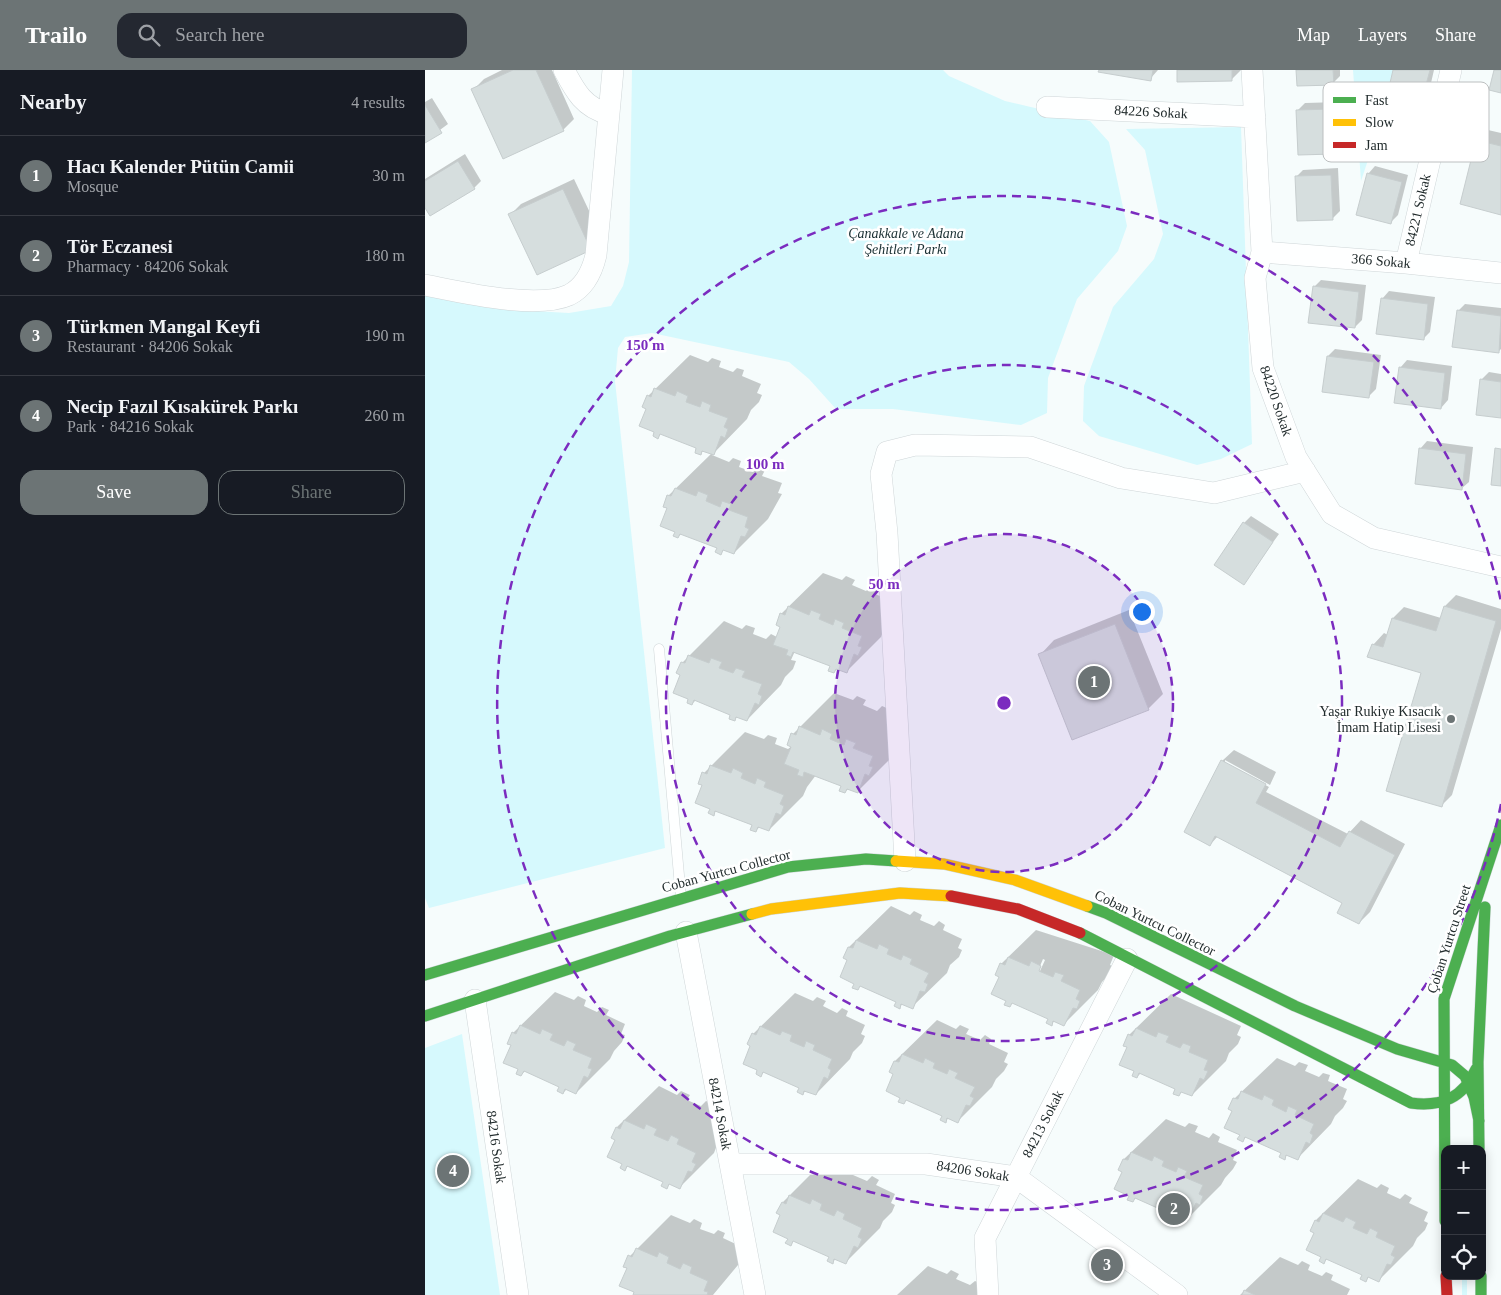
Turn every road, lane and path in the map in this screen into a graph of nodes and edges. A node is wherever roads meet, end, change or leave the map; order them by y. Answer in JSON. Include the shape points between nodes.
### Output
{"nodes":[{"id":1,"x":564,"y":70,"type":"edge"},
{"id":2,"x":613,"y":70,"type":"edge"},
{"id":3,"x":1252,"y":70,"type":"edge"},
{"id":4,"x":1047,"y":107,"type":"dead end"},
{"id":5,"x":609,"y":114,"type":"junction"},
{"id":6,"x":1255,"y":117,"type":"junction"},
{"id":7,"x":1430,"y":162,"type":"edge"},
{"id":8,"x":1262,"y":252,"type":"junction"},
{"id":9,"x":1406,"y":263,"type":"junction"},
{"id":10,"x":1501,"y":273,"type":"edge"},
{"id":11,"x":425,"y":285,"type":"edge"},
{"id":12,"x":1305,"y":471,"type":"junction"},
{"id":13,"x":1501,"y":567,"type":"edge"},
{"id":14,"x":659,"y":649,"type":"dead end"},
{"id":15,"x":1501,"y":825,"type":"edge"},
{"id":16,"x":1497,"y":848,"type":"edge"},
{"id":17,"x":905,"y":861,"type":"junction"},
{"id":18,"x":1487,"y":873,"type":"junction"},
{"id":19,"x":681,"y":898,"type":"junction"},
{"id":20,"x":686,"y":932,"type":"junction"},
{"id":21,"x":1127,"y":959,"type":"junction"},
{"id":22,"x":425,"y":975,"type":"edge"},
{"id":23,"x":475,"y":1000,"type":"junction"},
{"id":24,"x":425,"y":1016,"type":"edge"},
{"id":25,"x":1444,"y":1062,"type":"junction"},
{"id":26,"x":1478,"y":1062,"type":"junction"},
{"id":27,"x":1469,"y":1085,"type":"junction"},
{"id":28,"x":1444,"y":1104,"type":"junction"},
{"id":29,"x":1479,"y":1121,"type":"junction"},
{"id":30,"x":1444,"y":1145,"type":"edge"},
{"id":31,"x":1479,"y":1145,"type":"edge"},
{"id":32,"x":730,"y":1164,"type":"junction"},
{"id":33,"x":1016,"y":1177,"type":"junction"},
{"id":34,"x":1446,"y":1280,"type":"edge"},
{"id":35,"x":1481,"y":1280,"type":"edge"},
{"id":36,"x":517,"y":1295,"type":"edge"},
{"id":37,"x":755,"y":1295,"type":"edge"},
{"id":38,"x":988,"y":1295,"type":"edge"},
{"id":39,"x":1177,"y":1295,"type":"edge"},
{"id":40,"x":1447,"y":1295,"type":"edge"},
{"id":41,"x":1481,"y":1295,"type":"edge"}],
"edges":[{"from":1,"to":5,"type":"street","via":[[583,101]]},
{"from":2,"to":5,"type":"street"},
{"from":3,"to":6,"type":"street","name":"84220 Sokak"},
{"from":4,"to":6,"type":"street","name":"84226 Sokak"},
{"from":5,"to":11,"type":"street","via":[[596,255],[588,279],[578,289],[553,299],[521,300]]},
{"from":6,"to":8,"type":"street","name":"84220 Sokak"},
{"from":7,"to":9,"type":"street","name":"84221 Sokak"},
{"from":8,"to":9,"type":"street","name":"366 Sokak"},
{"from":8,"to":12,"type":"street","name":"84220 Sokak","via":[[1255,278],[1263,368],[1296,457]]},
{"from":9,"to":10,"type":"street","name":"366 Sokak"},
{"from":12,"to":13,"type":"street","name":"84220 Sokak","via":[[1332,514],[1374,538]]},
{"from":12,"to":17,"type":"street","via":[[1214,493],[1121,478],[1030,447],[915,445],[887,452],[881,474]]},
{"from":14,"to":19,"type":"lane"},
{"from":15,"to":16,"type":"main road"},
{"from":16,"to":18,"type":"main road"},
{"from":17,"to":19,"type":"main road","name":"Coban Yurtcu Collector","via":[[866,859],[788,867]]},
{"from":17,"to":25,"type":"main road","name":"Coban Yurtcu Collector","via":[[944,864],[1015,880],[1106,913],[1249,985],[1369,1038]]},
{"from":18,"to":25,"type":"main road","name":"Çoban Yurtcu Street","via":[[1444,999]]},
{"from":18,"to":26,"type":"main road","name":"Çoban Yurtcu Street"},
{"from":19,"to":22,"type":"main road","name":"Coban Yurtcu Collector"},
{"from":20,"to":21,"type":"main road","via":[[771,909],[900,892],[942,894],[1018,909],[1084,935]]},
{"from":20,"to":23,"type":"main road"},
{"from":20,"to":32,"type":"street","name":"84214 Sokak"},
{"from":21,"to":28,"type":"main road","via":[[1411,1103],[1427,1106]]},
{"from":21,"to":33,"type":"street","name":"84213 Sokak"},
{"from":23,"to":24,"type":"main road"},
{"from":23,"to":36,"type":"street","name":"84216 Sokak"},
{"from":25,"to":27,"type":"main road","name":"Coban Yurtcu Collector","via":[[1465,1076]]},
{"from":25,"to":28,"type":"main road","name":"Çoban Yurtcu Street"},
{"from":26,"to":27,"type":"main road"},
{"from":26,"to":29,"type":"main road","name":"Çoban Yurtcu Street"},
{"from":27,"to":28,"type":"main road","via":[[1455,1099]]},
{"from":27,"to":29,"type":"main road"},
{"from":28,"to":30,"type":"main road","name":"Çoban Yurtcu Street"},
{"from":29,"to":31,"type":"main road"},
{"from":32,"to":33,"type":"street","name":"84206 Sokak","via":[[926,1164]]},
{"from":32,"to":37,"type":"street","name":"84214 Sokak"},
{"from":33,"to":38,"type":"street","name":"84213 Sokak","via":[[985,1238]]},
{"from":33,"to":39,"type":"street","name":"84206 Sokak"},
{"from":34,"to":40,"type":"main road"},
{"from":35,"to":41,"type":"main road"}]}
